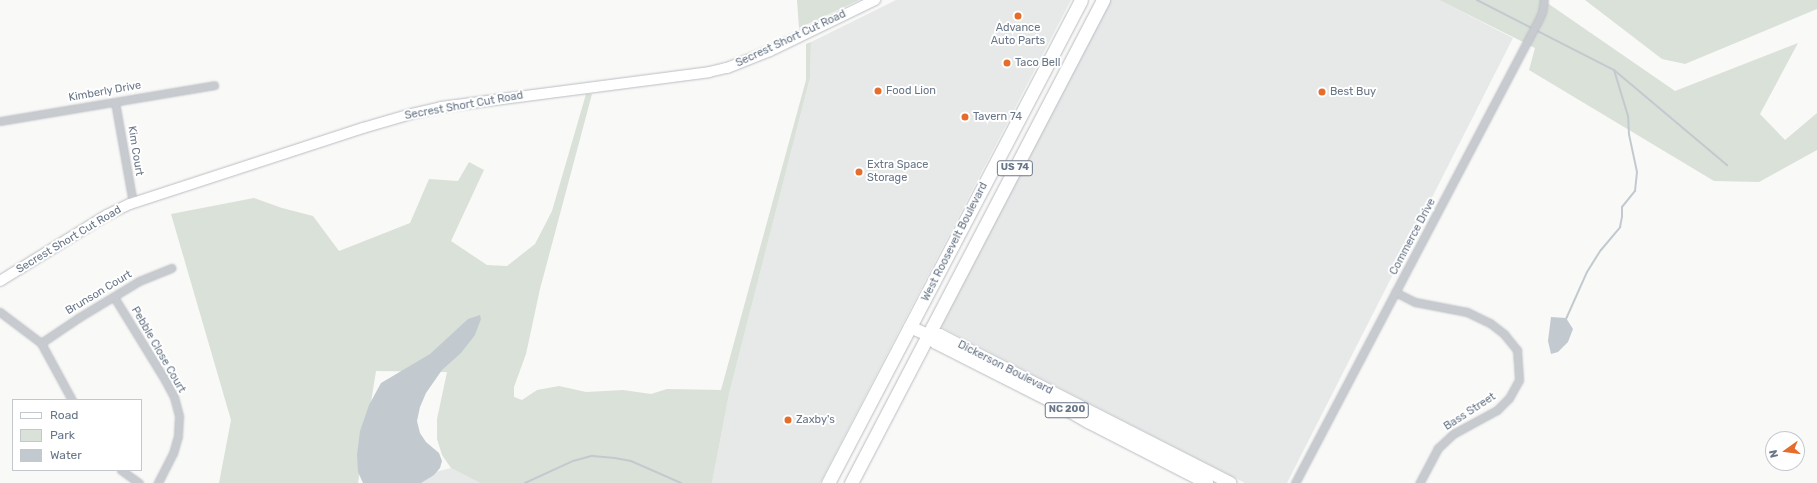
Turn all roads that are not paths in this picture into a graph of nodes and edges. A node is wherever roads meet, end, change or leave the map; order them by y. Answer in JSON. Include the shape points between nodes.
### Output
{"nodes":[{"id":1,"x":875,"y":0,"type":"edge"},
{"id":2,"x":1081,"y":0,"type":"edge"},
{"id":3,"x":1103,"y":0,"type":"edge"},
{"id":4,"x":1544,"y":0,"type":"edge"},
{"id":5,"x":214,"y":85,"type":"dead end"},
{"id":6,"x":116,"y":102,"type":"junction"},
{"id":7,"x":0,"y":121,"type":"edge"},
{"id":8,"x":133,"y":203,"type":"junction"},
{"id":9,"x":171,"y":268,"type":"dead end"},
{"id":10,"x":0,"y":281,"type":"edge"},
{"id":11,"x":1395,"y":292,"type":"junction"},
{"id":12,"x":114,"y":297,"type":"junction"},
{"id":13,"x":0,"y":312,"type":"edge"},
{"id":14,"x":910,"y":327,"type":"junction"},
{"id":15,"x":928,"y":335,"type":"junction"},
{"id":16,"x":41,"y":343,"type":"junction"},
{"id":17,"x":71,"y":399,"type":"edge"},
{"id":18,"x":1057,"y":404,"type":"junction"},
{"id":19,"x":1099,"y":416,"type":"junction"},
{"id":20,"x":122,"y":471,"type":"edge"},
{"id":21,"x":138,"y":483,"type":"edge"},
{"id":22,"x":158,"y":483,"type":"edge"},
{"id":23,"x":828,"y":483,"type":"edge"},
{"id":24,"x":851,"y":483,"type":"edge"},
{"id":25,"x":1207,"y":483,"type":"edge"},
{"id":26,"x":1230,"y":483,"type":"edge"},
{"id":27,"x":1295,"y":483,"type":"edge"},
{"id":28,"x":1418,"y":483,"type":"edge"}],
"edges":[{"from":1,"to":8,"type":"main road","name":"Secrest Short Cut Road","via":[[770,51],[727,68],[500,98],[411,114]]},
{"from":2,"to":14,"type":"highway","name":"West Roosevelt Boulevard","number":"US 74"},
{"from":3,"to":15,"type":"highway","name":"West Roosevelt Boulevard","number":"US 74"},
{"from":4,"to":11,"type":"street","name":"Commerce Drive","via":[[1538,21]]},
{"from":5,"to":6,"type":"street","name":"Kimberly Drive"},
{"from":6,"to":7,"type":"street","name":"Kimberly Drive"},
{"from":6,"to":8,"type":"street","name":"Kim Court"},
{"from":8,"to":10,"type":"main road","name":"Secrest Short Cut Road","via":[[107,215]]},
{"from":9,"to":12,"type":"street","name":"Brunson Court","via":[[139,282]]},
{"from":11,"to":27,"type":"street","name":"Commerce Drive"},
{"from":11,"to":28,"type":"street","name":"Bass Street","via":[[1415,302],[1467,312],[1490,323],[1504,334],[1517,350],[1518,380],[1509,398],[1496,410],[1453,434],[1438,448]]},
{"from":12,"to":16,"type":"street","name":"Brunson Court"},
{"from":12,"to":22,"type":"street","name":"Pebble Close Court","via":[[165,380],[174,397],[179,416],[178,436],[173,453]]},
{"from":13,"to":16,"type":"street"},
{"from":14,"to":15,"type":"main road","name":"Dickerson Boulevard","number":"NC 200"},
{"from":14,"to":23,"type":"highway","name":"West Roosevelt Boulevard","number":"US 74"},
{"from":15,"to":18,"type":"main road","name":"Dickerson Boulevard","number":"NC 200","via":[[936,343]]},
{"from":15,"to":19,"type":"main road","name":"Dickerson Boulevard","number":"NC 200","via":[[940,335]]},
{"from":15,"to":24,"type":"highway","name":"West Roosevelt Boulevard","number":"US 74"},
{"from":16,"to":17,"type":"street"},
{"from":18,"to":19,"type":"main road","number":"NC 200","via":[[1062,402]]},
{"from":18,"to":25,"type":"main road","name":"Dickerson Boulevard","number":"NC 200"},
{"from":19,"to":26,"type":"main road","name":"Dickerson Boulevard","number":"NC 200"},
{"from":20,"to":21,"type":"street"}]}
